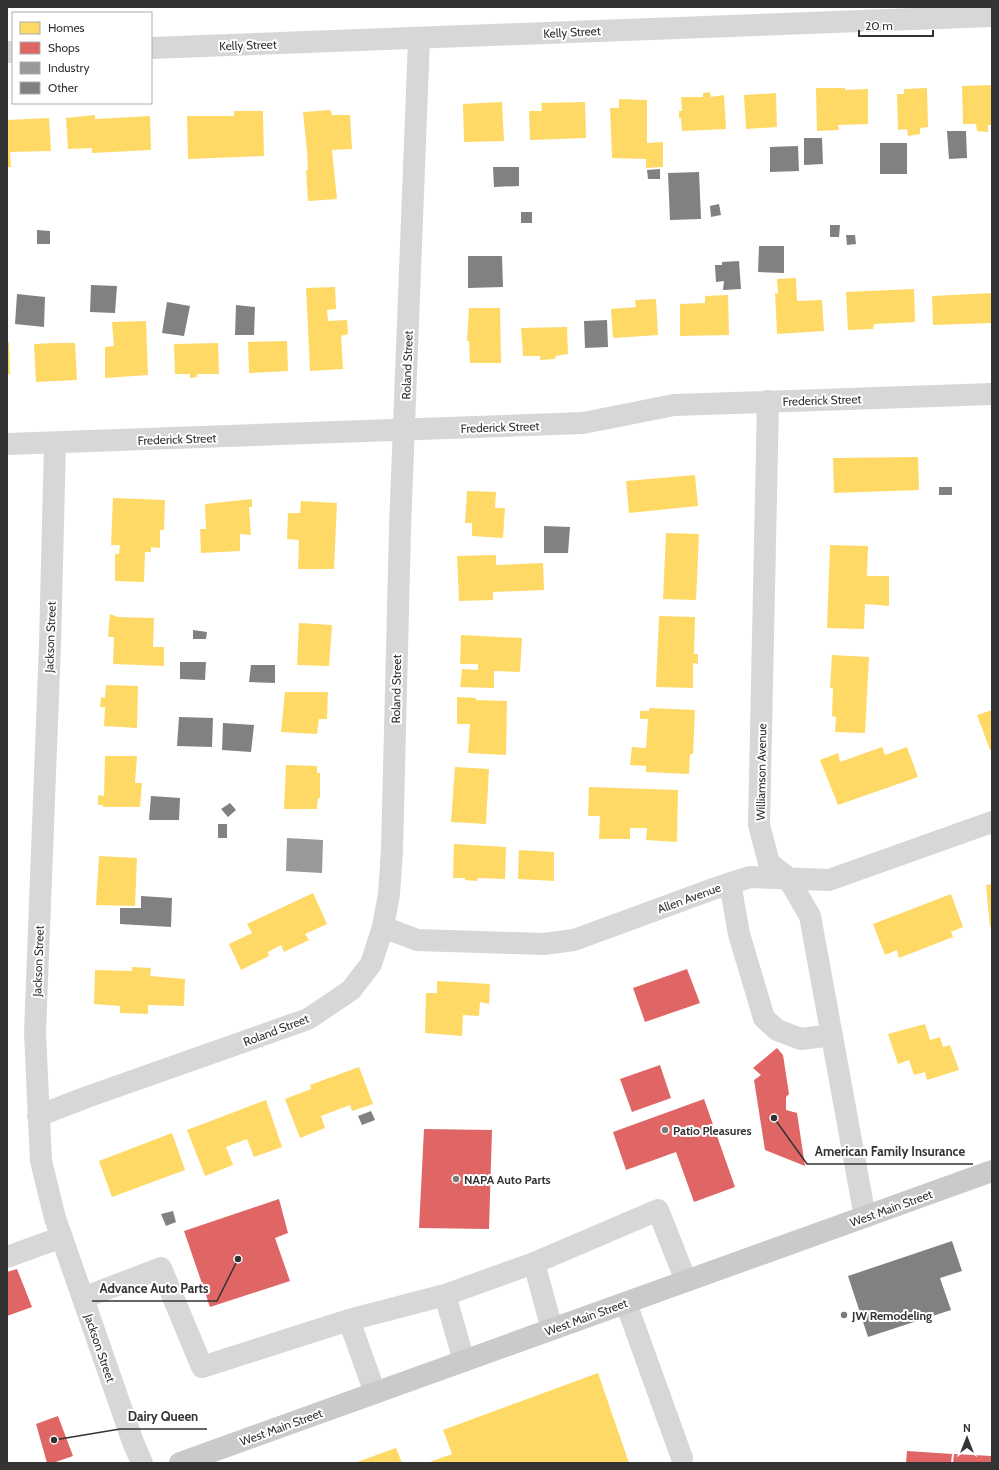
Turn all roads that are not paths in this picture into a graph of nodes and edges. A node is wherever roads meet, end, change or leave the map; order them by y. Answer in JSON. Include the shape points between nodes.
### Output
{"nodes":[{"id":1,"x":760,"y":15,"type":"edge"},
{"id":2,"x":992,"y":16,"type":"edge"},
{"id":3,"x":419,"y":39,"type":"junction"},
{"id":4,"x":152,"y":48,"type":"edge"},
{"id":5,"x":992,"y":394,"type":"edge"},
{"id":6,"x":768,"y":401,"type":"junction"},
{"id":7,"x":404,"y":430,"type":"junction"},
{"id":8,"x":55,"y":443,"type":"junction"},
{"id":9,"x":7,"y":444,"type":"edge"},
{"id":10,"x":992,"y":822,"type":"edge"},
{"id":11,"x":788,"y":878,"type":"junction"},
{"id":12,"x":730,"y":883,"type":"junction"},
{"id":13,"x":383,"y":928,"type":"junction"},
{"id":14,"x":832,"y":1036,"type":"junction"},
{"id":15,"x":38,"y":1116,"type":"junction"},
{"id":16,"x":992,"y":1171,"type":"edge"},
{"id":17,"x":865,"y":1217,"type":"junction"},
{"id":18,"x":62,"y":1237,"type":"junction"},
{"id":19,"x":7,"y":1257,"type":"edge"},
{"id":20,"x":534,"y":1263,"type":"junction"},
{"id":21,"x":686,"y":1281,"type":"junction"},
{"id":22,"x":445,"y":1295,"type":"junction"},
{"id":23,"x":83,"y":1298,"type":"junction"},
{"id":24,"x":626,"y":1303,"type":"junction"},
{"id":25,"x":349,"y":1320,"type":"junction"},
{"id":26,"x":552,"y":1329,"type":"junction"},
{"id":27,"x":464,"y":1361,"type":"junction"},
{"id":28,"x":375,"y":1393,"type":"junction"},
{"id":29,"x":682,"y":1458,"type":"dead end"},
{"id":30,"x":142,"y":1463,"type":"edge"},
{"id":31,"x":180,"y":1463,"type":"edge"}],
"edges":[{"from":1,"to":2,"type":"street","name":"Kelly Street"},
{"from":1,"to":3,"type":"street","name":"Kelly Street"},
{"from":3,"to":4,"type":"street","name":"Kelly Street"},
{"from":3,"to":7,"type":"street","name":"Roland Street"},
{"from":5,"to":6,"type":"street","name":"Frederick Street"},
{"from":6,"to":7,"type":"street","name":"Frederick Street","via":[[674,405],[583,424]]},
{"from":6,"to":11,"type":"street","name":"Williamson Avenue","via":[[759,825],[769,863]]},
{"from":7,"to":8,"type":"street","name":"Frederick Street"},
{"from":7,"to":13,"type":"street","name":"Roland Street","via":[[392,850],[389,894]]},
{"from":8,"to":9,"type":"street","name":"Frederick Street"},
{"from":8,"to":15,"type":"street","name":"Jackson Street","via":[[35,1033]]},
{"from":10,"to":11,"type":"street","name":"Allen Avenue","via":[[829,880]]},
{"from":11,"to":12,"type":"street","name":"Allen Avenue","via":[[750,877]]},
{"from":11,"to":14,"type":"street","name":"Williamson Avenue","via":[[810,916]]},
{"from":12,"to":13,"type":"street","name":"Allen Avenue","via":[[574,940],[544,944],[417,940]]},
{"from":12,"to":14,"type":"street","via":[[739,934],[764,1018],[777,1030],[801,1039]]},
{"from":13,"to":15,"type":"street","name":"Roland Street","via":[[371,964],[351,990],[308,1019]]},
{"from":14,"to":17,"type":"street","name":"Williamson Avenue"},
{"from":15,"to":18,"type":"street","name":"Jackson Street","via":[[40,1161]]},
{"from":16,"to":17,"type":"main road","name":"West Main Street"},
{"from":17,"to":21,"type":"main road","name":"West Main Street"},
{"from":18,"to":19,"type":"street"},
{"from":18,"to":23,"type":"street","name":"Jackson Street"},
{"from":20,"to":21,"type":"street","via":[[658,1210]]},
{"from":20,"to":22,"type":"street"},
{"from":20,"to":26,"type":"street"},
{"from":21,"to":24,"type":"main road","name":"West Main Street"},
{"from":22,"to":25,"type":"street"},
{"from":22,"to":27,"type":"street"},
{"from":23,"to":25,"type":"street","via":[[160,1268],[202,1367]]},
{"from":23,"to":30,"type":"street","name":"Jackson Street"},
{"from":24,"to":26,"type":"main road","name":"West Main Street"},
{"from":24,"to":29,"type":"street"},
{"from":25,"to":28,"type":"street"},
{"from":26,"to":27,"type":"main road","name":"West Main Street"},
{"from":27,"to":28,"type":"main road","name":"West Main Street"},
{"from":28,"to":31,"type":"main road","name":"West Main Street"}]}
